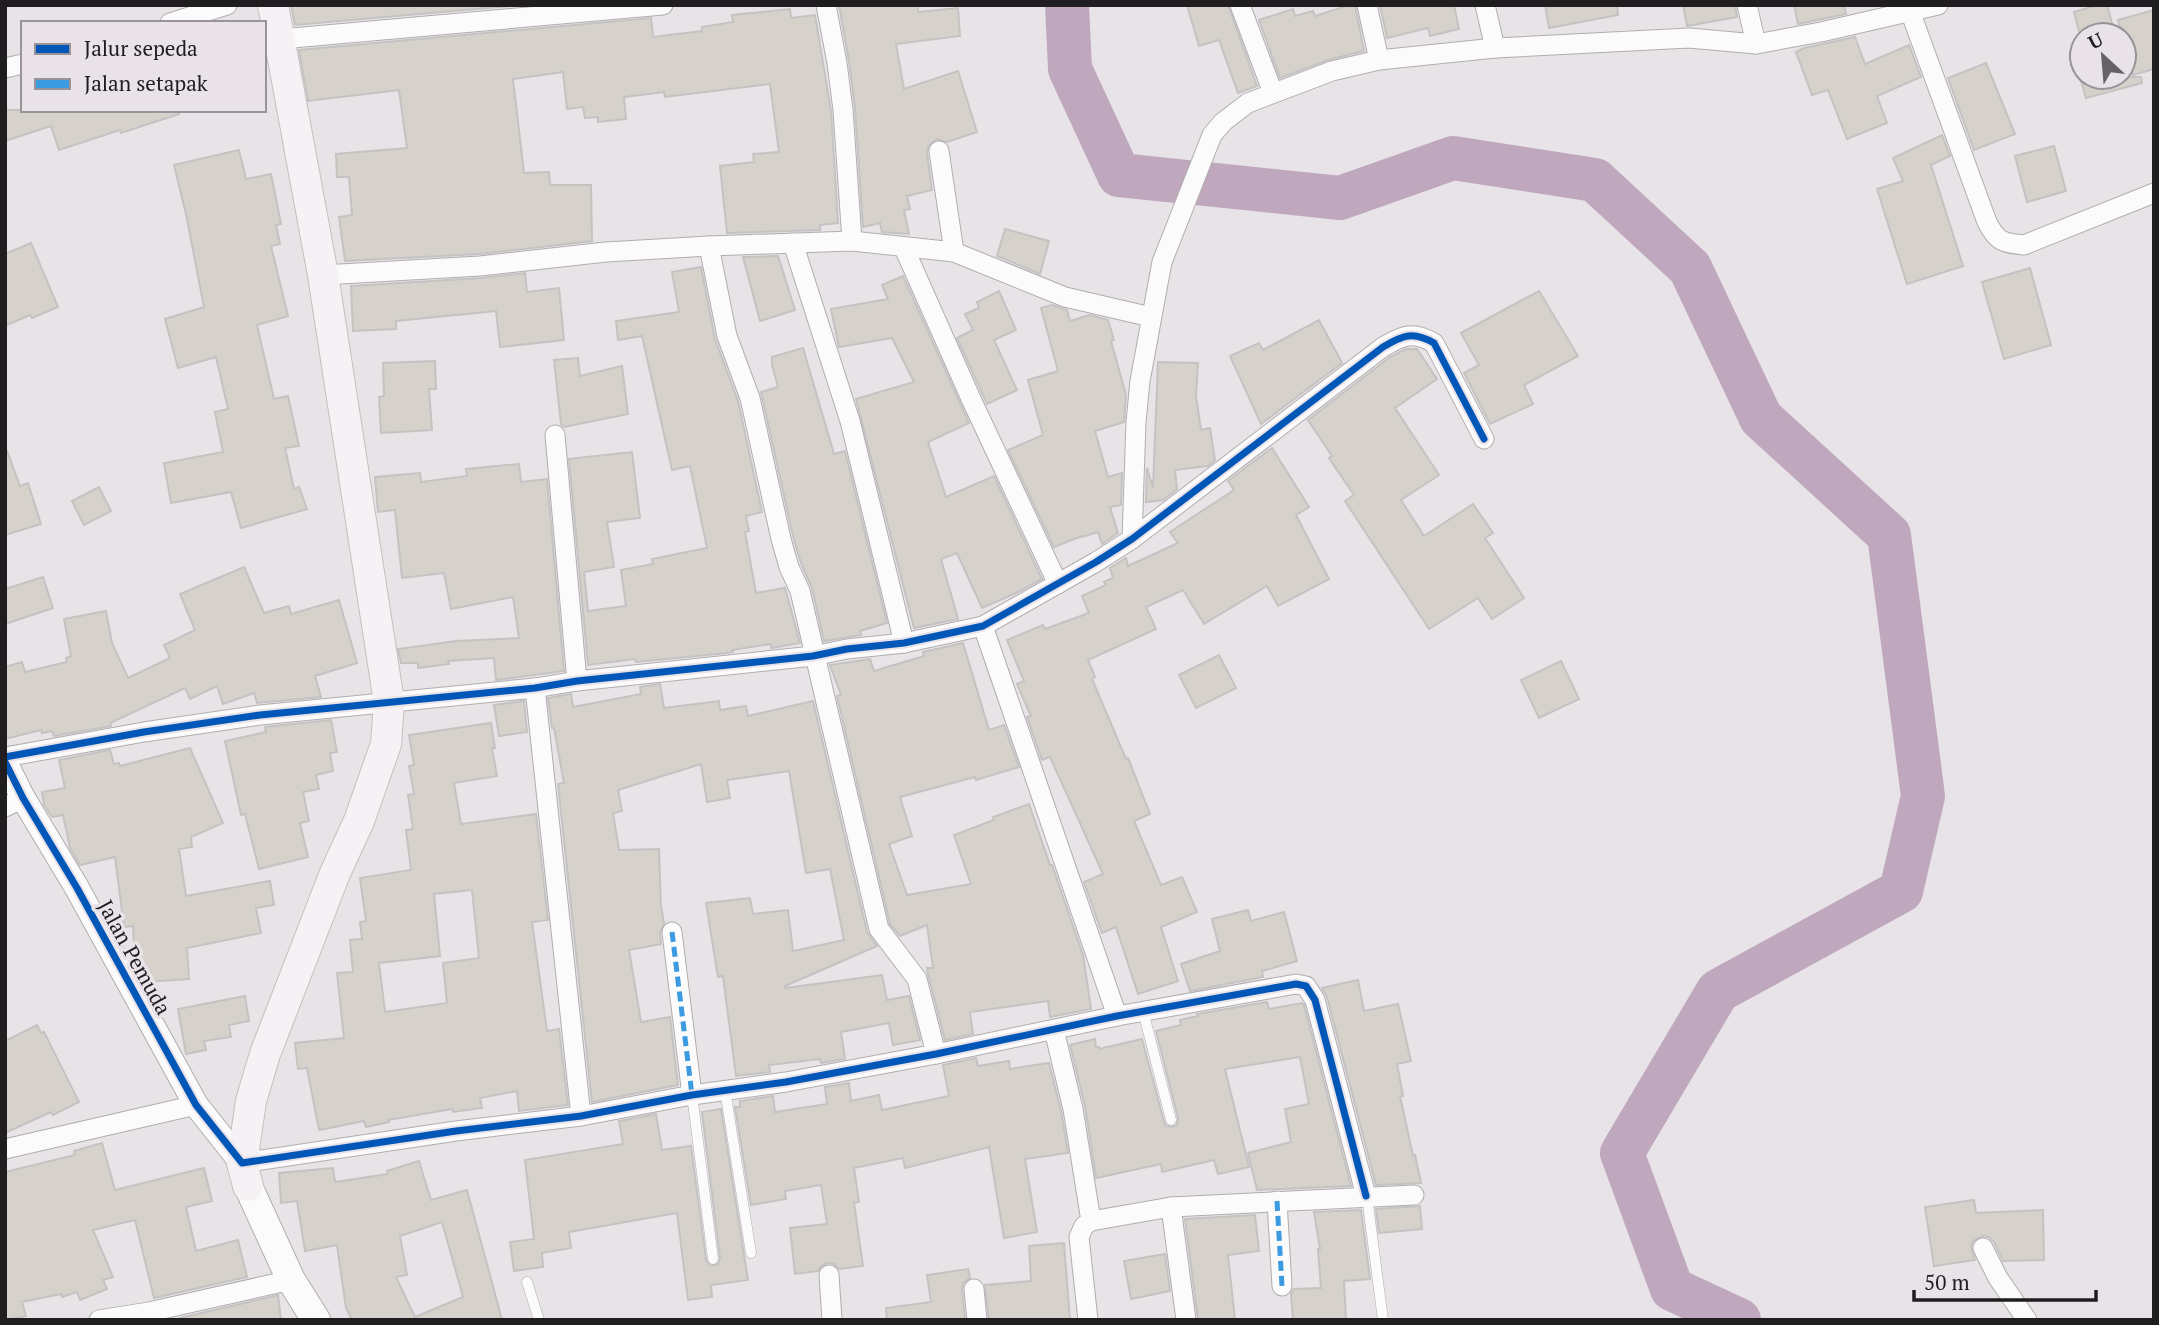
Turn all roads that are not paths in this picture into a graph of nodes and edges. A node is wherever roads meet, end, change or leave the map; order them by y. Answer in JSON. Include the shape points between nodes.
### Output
{"nodes":[{"id":1,"x":227,"y":5,"type":"edge"},
{"id":2,"x":273,"y":5,"type":"edge"},
{"id":3,"x":663,"y":5,"type":"edge"},
{"id":4,"x":825,"y":5,"type":"edge"},
{"id":5,"x":1240,"y":5,"type":"edge"},
{"id":6,"x":1367,"y":5,"type":"edge"},
{"id":7,"x":1485,"y":5,"type":"edge"},
{"id":8,"x":1747,"y":5,"type":"edge"},
{"id":9,"x":1938,"y":5,"type":"edge"},
{"id":10,"x":1910,"y":11,"type":"junction"},
{"id":11,"x":176,"y":21,"type":"edge"},
{"id":12,"x":281,"y":39,"type":"junction"},
{"id":13,"x":1756,"y":44,"type":"junction"},
{"id":14,"x":1495,"y":48,"type":"junction"},
{"id":15,"x":1379,"y":60,"type":"junction"},
{"id":16,"x":1272,"y":93,"type":"junction"},
{"id":17,"x":939,"y":151,"type":"dead end"},
{"id":18,"x":2154,"y":192,"type":"edge"},
{"id":19,"x":852,"y":241,"type":"junction"},
{"id":20,"x":793,"y":243,"type":"junction"},
{"id":21,"x":709,"y":246,"type":"junction"},
{"id":22,"x":904,"y":248,"type":"junction"},
{"id":23,"x":954,"y":253,"type":"junction"},
{"id":24,"x":323,"y":275,"type":"junction"},
{"id":25,"x":1151,"y":317,"type":"junction"},
{"id":26,"x":555,"y":435,"type":"dead end"},
{"id":27,"x":1483,"y":439,"type":"dead end"},
{"id":28,"x":1132,"y":539,"type":"junction"},
{"id":29,"x":1058,"y":584,"type":"junction"},
{"id":30,"x":983,"y":626,"type":"junction"},
{"id":31,"x":904,"y":643,"type":"junction"},
{"id":32,"x":813,"y":656,"type":"junction"},
{"id":33,"x":577,"y":681,"type":"junction"},
{"id":34,"x":535,"y":688,"type":"junction"},
{"id":35,"x":389,"y":702,"type":"junction"},
{"id":36,"x":5,"y":760,"type":"edge"},
{"id":37,"x":14,"y":803,"type":"edge"},
{"id":38,"x":672,"y":932,"type":"dead end"},
{"id":39,"x":1143,"y":1011,"type":"junction"},
{"id":40,"x":1117,"y":1016,"type":"junction"},
{"id":41,"x":1054,"y":1030,"type":"junction"},
{"id":42,"x":936,"y":1054,"type":"junction"},
{"id":43,"x":725,"y":1090,"type":"junction"},
{"id":44,"x":692,"y":1095,"type":"junction"},
{"id":45,"x":196,"y":1105,"type":"junction"},
{"id":46,"x":581,"y":1116,"type":"junction"},
{"id":47,"x":1171,"y":1120,"type":"dead end"},
{"id":48,"x":5,"y":1149,"type":"edge"},
{"id":49,"x":245,"y":1175,"type":"junction"},
{"id":50,"x":1414,"y":1195,"type":"dead end"},
{"id":51,"x":1366,"y":1196,"type":"junction"},
{"id":52,"x":1277,"y":1201,"type":"junction"},
{"id":53,"x":1171,"y":1207,"type":"junction"},
{"id":54,"x":1091,"y":1221,"type":"junction"},
{"id":55,"x":1983,"y":1248,"type":"dead end"},
{"id":56,"x":751,"y":1253,"type":"dead end"},
{"id":57,"x":713,"y":1259,"type":"dead end"},
{"id":58,"x":829,"y":1275,"type":"dead end"},
{"id":59,"x":291,"y":1280,"type":"junction"},
{"id":60,"x":527,"y":1282,"type":"dead end"},
{"id":61,"x":1282,"y":1286,"type":"dead end"},
{"id":62,"x":974,"y":1289,"type":"dead end"},
{"id":63,"x":99,"y":1320,"type":"edge"},
{"id":64,"x":316,"y":1320,"type":"edge"},
{"id":65,"x":539,"y":1320,"type":"edge"},
{"id":66,"x":832,"y":1320,"type":"edge"},
{"id":67,"x":977,"y":1320,"type":"edge"},
{"id":68,"x":1088,"y":1320,"type":"edge"},
{"id":69,"x":1186,"y":1320,"type":"edge"},
{"id":70,"x":1382,"y":1320,"type":"edge"},
{"id":71,"x":2027,"y":1320,"type":"edge"}],
"edges":[{"from":1,"to":11,"type":"street"},
{"from":2,"to":12,"type":"main road"},
{"from":3,"to":12,"type":"street"},
{"from":4,"to":19,"type":"street","via":[[843,110]]},
{"from":5,"to":16,"type":"street"},
{"from":6,"to":15,"type":"street"},
{"from":7,"to":14,"type":"street"},
{"from":8,"to":13,"type":"street"},
{"from":9,"to":10,"type":"street"},
{"from":10,"to":13,"type":"street"},
{"from":10,"to":18,"type":"street","via":[[1994,236],[2005,243],[2024,245]]},
{"from":12,"to":24,"type":"main road"},
{"from":13,"to":14,"type":"street","via":[[1689,38]]},
{"from":14,"to":15,"type":"street"},
{"from":15,"to":16,"type":"street"},
{"from":16,"to":25,"type":"street","via":[[1248,103],[1212,135],[1161,262]]},
{"from":17,"to":23,"type":"street"},
{"from":19,"to":20,"type":"street"},
{"from":19,"to":22,"type":"street"},
{"from":20,"to":21,"type":"street"},
{"from":20,"to":31,"type":"street","via":[[850,421]]},
{"from":21,"to":24,"type":"street"},
{"from":21,"to":32,"type":"street","via":[[727,336],[750,398]]},
{"from":22,"to":23,"type":"street"},
{"from":22,"to":29,"type":"street"},
{"from":23,"to":25,"type":"street","via":[[1065,297]]},
{"from":24,"to":35,"type":"main road"},
{"from":25,"to":28,"type":"street","via":[[1136,422]]},
{"from":26,"to":33,"type":"street"},
{"from":27,"to":28,"type":"street","via":[[1434,344],[1421,336],[1398,338]]},
{"from":28,"to":29,"type":"street"},
{"from":29,"to":30,"type":"street"},
{"from":30,"to":31,"type":"street"},
{"from":30,"to":40,"type":"street"},
{"from":31,"to":32,"type":"street"},
{"from":32,"to":33,"type":"street"},
{"from":32,"to":42,"type":"street","via":[[879,929],[917,979]]},
{"from":33,"to":34,"type":"street"},
{"from":34,"to":35,"type":"street"},
{"from":34,"to":46,"type":"street"},
{"from":35,"to":36,"type":"street","via":[[144,732]]},
{"from":35,"to":49,"type":"main road","via":[[386,744],[265,1054],[251,1101]]},
{"from":36,"to":37,"type":"street","name":"Jalan Pemuda"},
{"from":37,"to":45,"type":"street","name":"Jalan Pemuda","via":[[77,888]]},
{"from":38,"to":44,"type":"street"},
{"from":39,"to":40,"type":"street"},
{"from":39,"to":47,"type":"lane"},
{"from":39,"to":51,"type":"street","via":[[1306,986],[1315,1000]]},
{"from":40,"to":41,"type":"street"},
{"from":41,"to":42,"type":"street"},
{"from":41,"to":54,"type":"street","via":[[1073,1109]]},
{"from":42,"to":43,"type":"street"},
{"from":43,"to":44,"type":"street"},
{"from":43,"to":56,"type":"lane"},
{"from":44,"to":46,"type":"street"},
{"from":44,"to":57,"type":"lane"},
{"from":45,"to":48,"type":"street"},
{"from":45,"to":49,"type":"street","name":"Jalan Pemuda"},
{"from":46,"to":49,"type":"street","via":[[456,1131]]},
{"from":49,"to":59,"type":"main road"},
{"from":50,"to":51,"type":"street"},
{"from":51,"to":52,"type":"street"},
{"from":51,"to":70,"type":"lane"},
{"from":52,"to":53,"type":"street"},
{"from":52,"to":61,"type":"street"},
{"from":53,"to":54,"type":"street"},
{"from":53,"to":69,"type":"street"},
{"from":54,"to":68,"type":"street","via":[[1079,1237]]},
{"from":55,"to":71,"type":"street"},
{"from":58,"to":66,"type":"street"},
{"from":59,"to":63,"type":"street"},
{"from":59,"to":64,"type":"main road"},
{"from":60,"to":65,"type":"lane"},
{"from":62,"to":67,"type":"street"}]}
